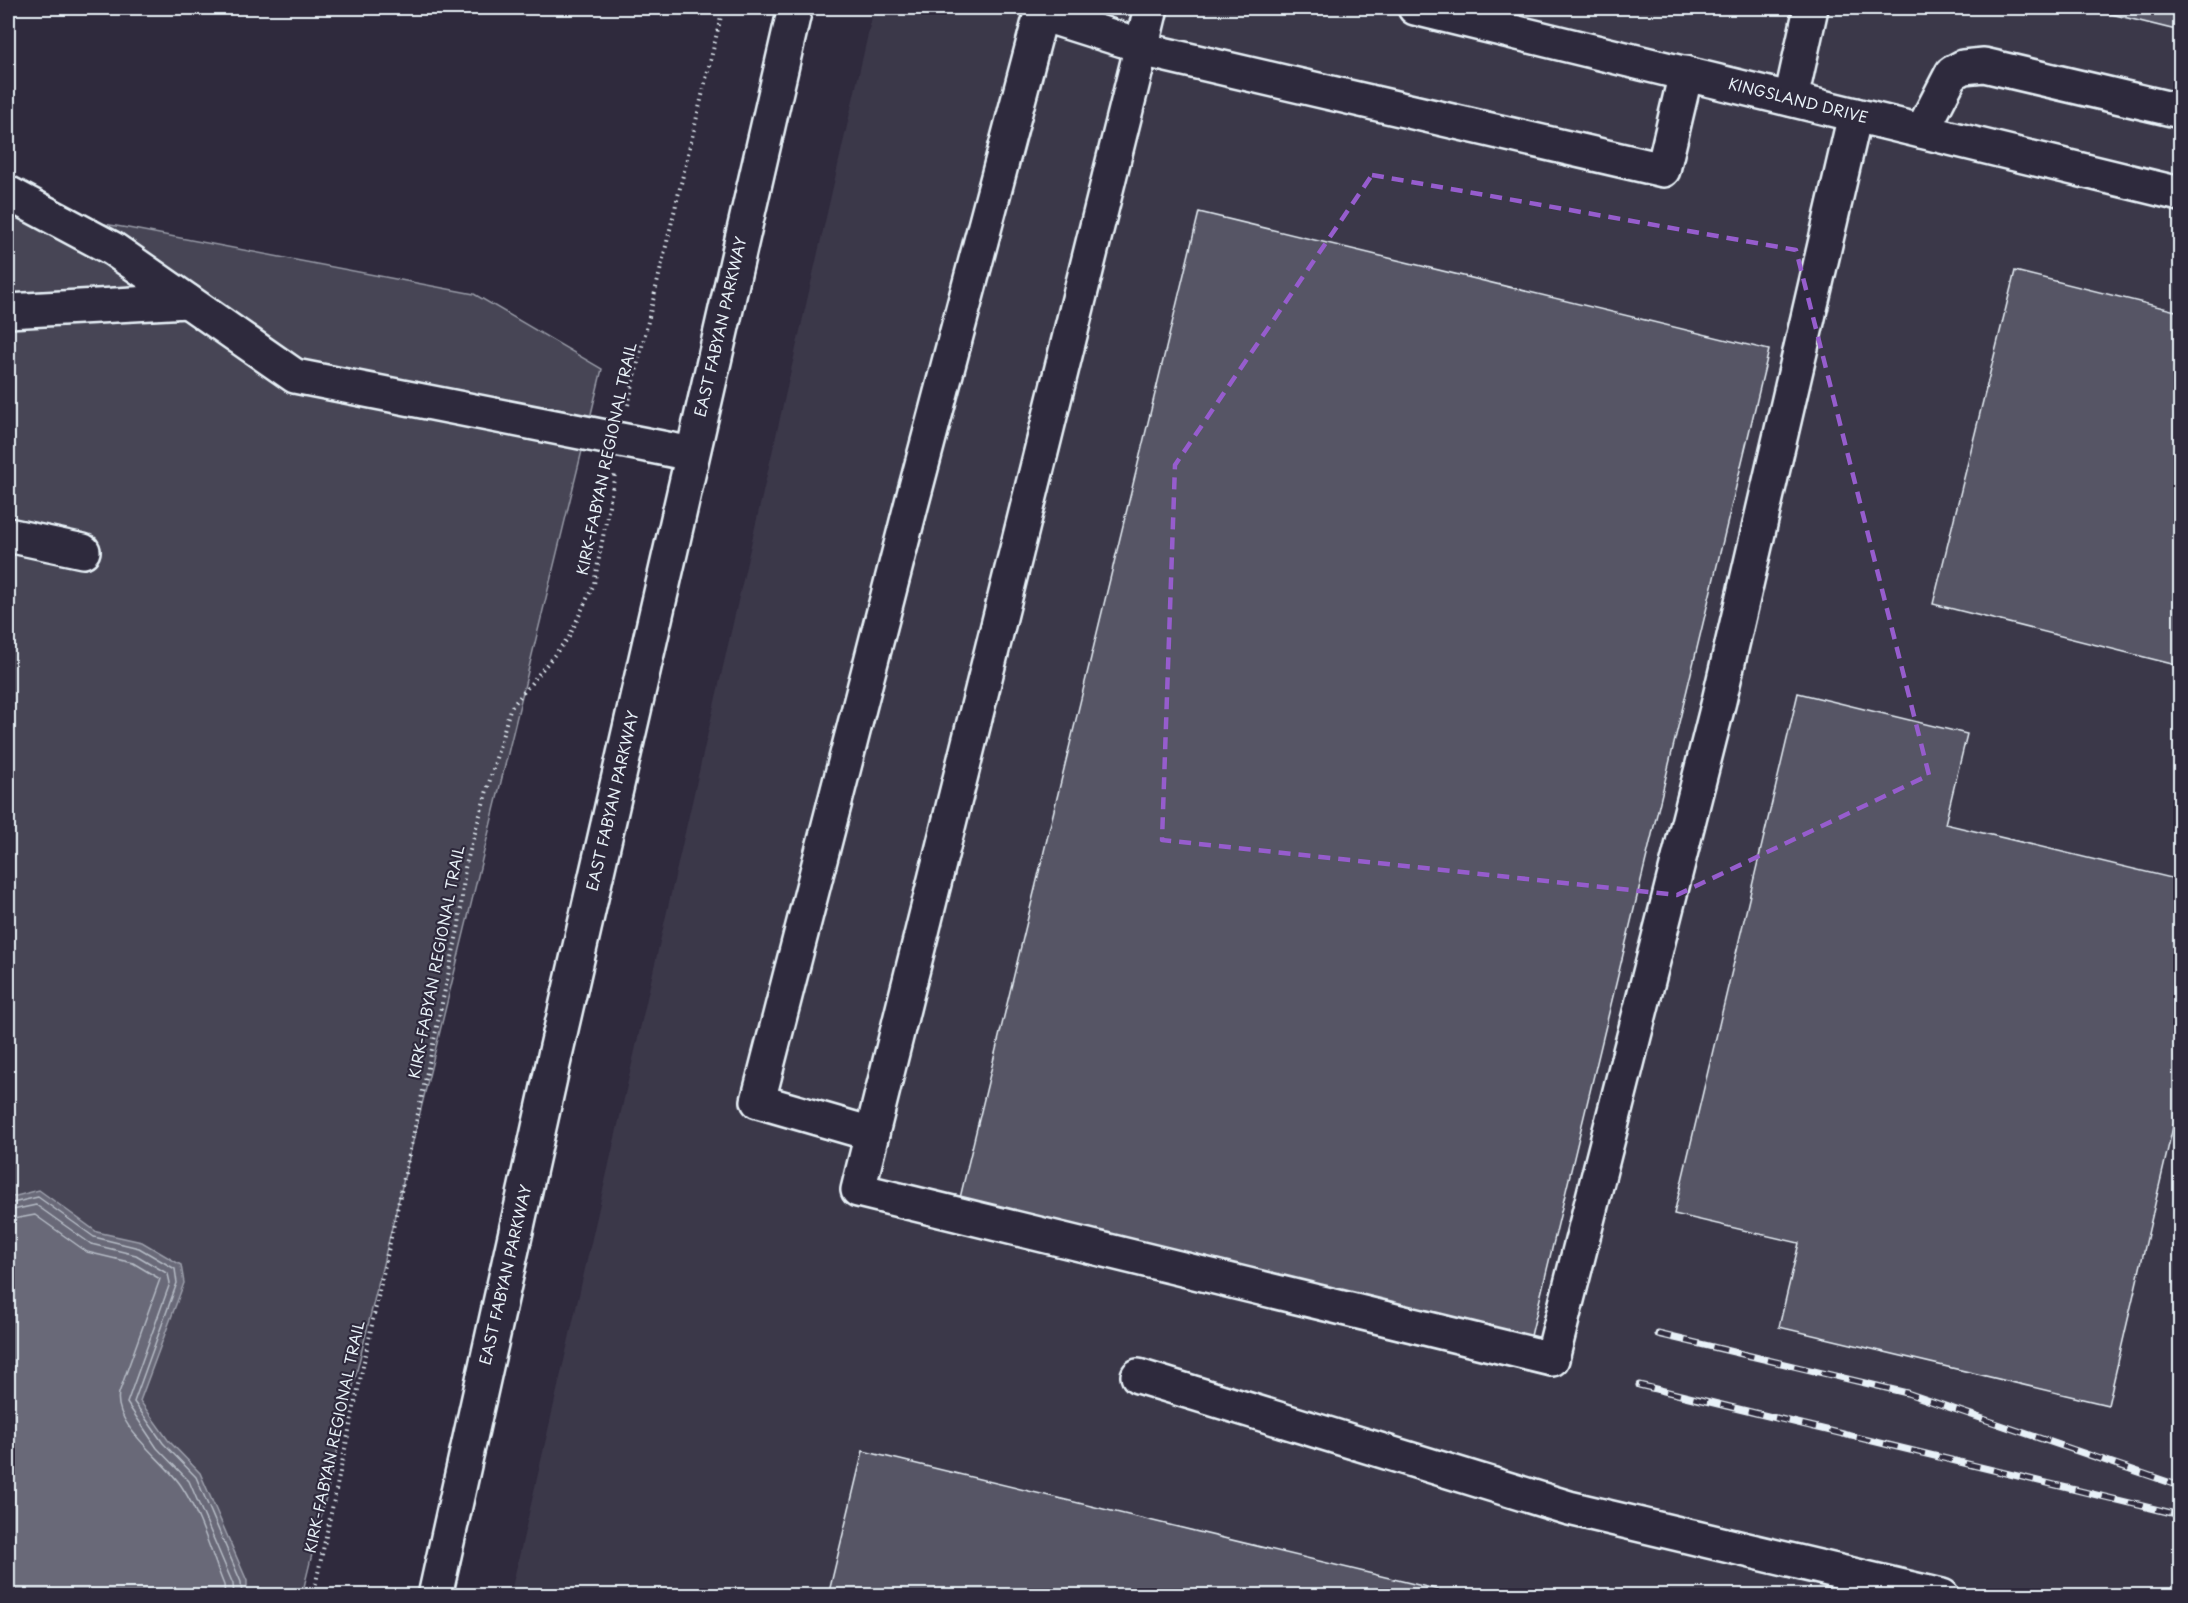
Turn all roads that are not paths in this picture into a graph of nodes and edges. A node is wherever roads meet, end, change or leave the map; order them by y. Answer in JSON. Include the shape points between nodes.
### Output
{"nodes":[{"id":1,"x":795,"y":8,"type":"edge"},
{"id":2,"x":1151,"y":8,"type":"edge"},
{"id":3,"x":1415,"y":8,"type":"edge"},
{"id":4,"x":1811,"y":8,"type":"edge"},
{"id":5,"x":1141,"y":47,"type":"junction"},
{"id":6,"x":1686,"y":74,"type":"junction"},
{"id":7,"x":1791,"y":99,"type":"junction"},
{"id":8,"x":2181,"y":111,"type":"edge"},
{"id":9,"x":1855,"y":115,"type":"junction"},
{"id":10,"x":1922,"y":131,"type":"junction"},
{"id":11,"x":8,"y":193,"type":"edge"},
{"id":12,"x":2181,"y":194,"type":"edge"},
{"id":13,"x":187,"y":301,"type":"junction"},
{"id":14,"x":8,"y":311,"type":"edge"},
{"id":15,"x":692,"y":454,"type":"junction"},
{"id":16,"x":8,"y":535,"type":"edge"},
{"id":17,"x":83,"y":551,"type":"dead end"},
{"id":18,"x":872,"y":1134,"type":"junction"},
{"id":19,"x":1138,"y":1376,"type":"dead end"},
{"id":20,"x":435,"y":1596,"type":"edge"},
{"id":21,"x":1942,"y":1596,"type":"edge"}],
"edges":[{"from":1,"to":15,"type":"main road","name":"EAST FABYAN PARKWAY"},
{"from":2,"to":5,"type":"main road"},
{"from":3,"to":6,"type":"main road","name":"KINGSLAND DRIVE"},
{"from":4,"to":7,"type":"main road"},
{"from":5,"to":6,"type":"main road","via":[[1663,170]]},
{"from":5,"to":18,"type":"main road"},
{"from":5,"to":18,"type":"main road","via":[[1041,14],[758,1101]]},
{"from":6,"to":7,"type":"main road","name":"KINGSLAND DRIVE"},
{"from":7,"to":9,"type":"main road","name":"KINGSLAND DRIVE"},
{"from":8,"to":10,"type":"main road","via":[[1984,65],[1952,73]]},
{"from":9,"to":10,"type":"main road","name":"KINGSLAND DRIVE"},
{"from":9,"to":18,"type":"main road","via":[[1719,701],[1552,1359],[858,1190]]},
{"from":10,"to":12,"type":"main road","name":"KINGSLAND DRIVE"},
{"from":11,"to":13,"type":"main road","via":[[113,249]]},
{"from":13,"to":14,"type":"main road"},
{"from":13,"to":15,"type":"main road","via":[[295,376]]},
{"from":15,"to":20,"type":"main road","name":"EAST FABYAN PARKWAY"},
{"from":16,"to":17,"type":"main road"},
{"from":19,"to":21,"type":"main road","via":[[1569,1508]]}]}
